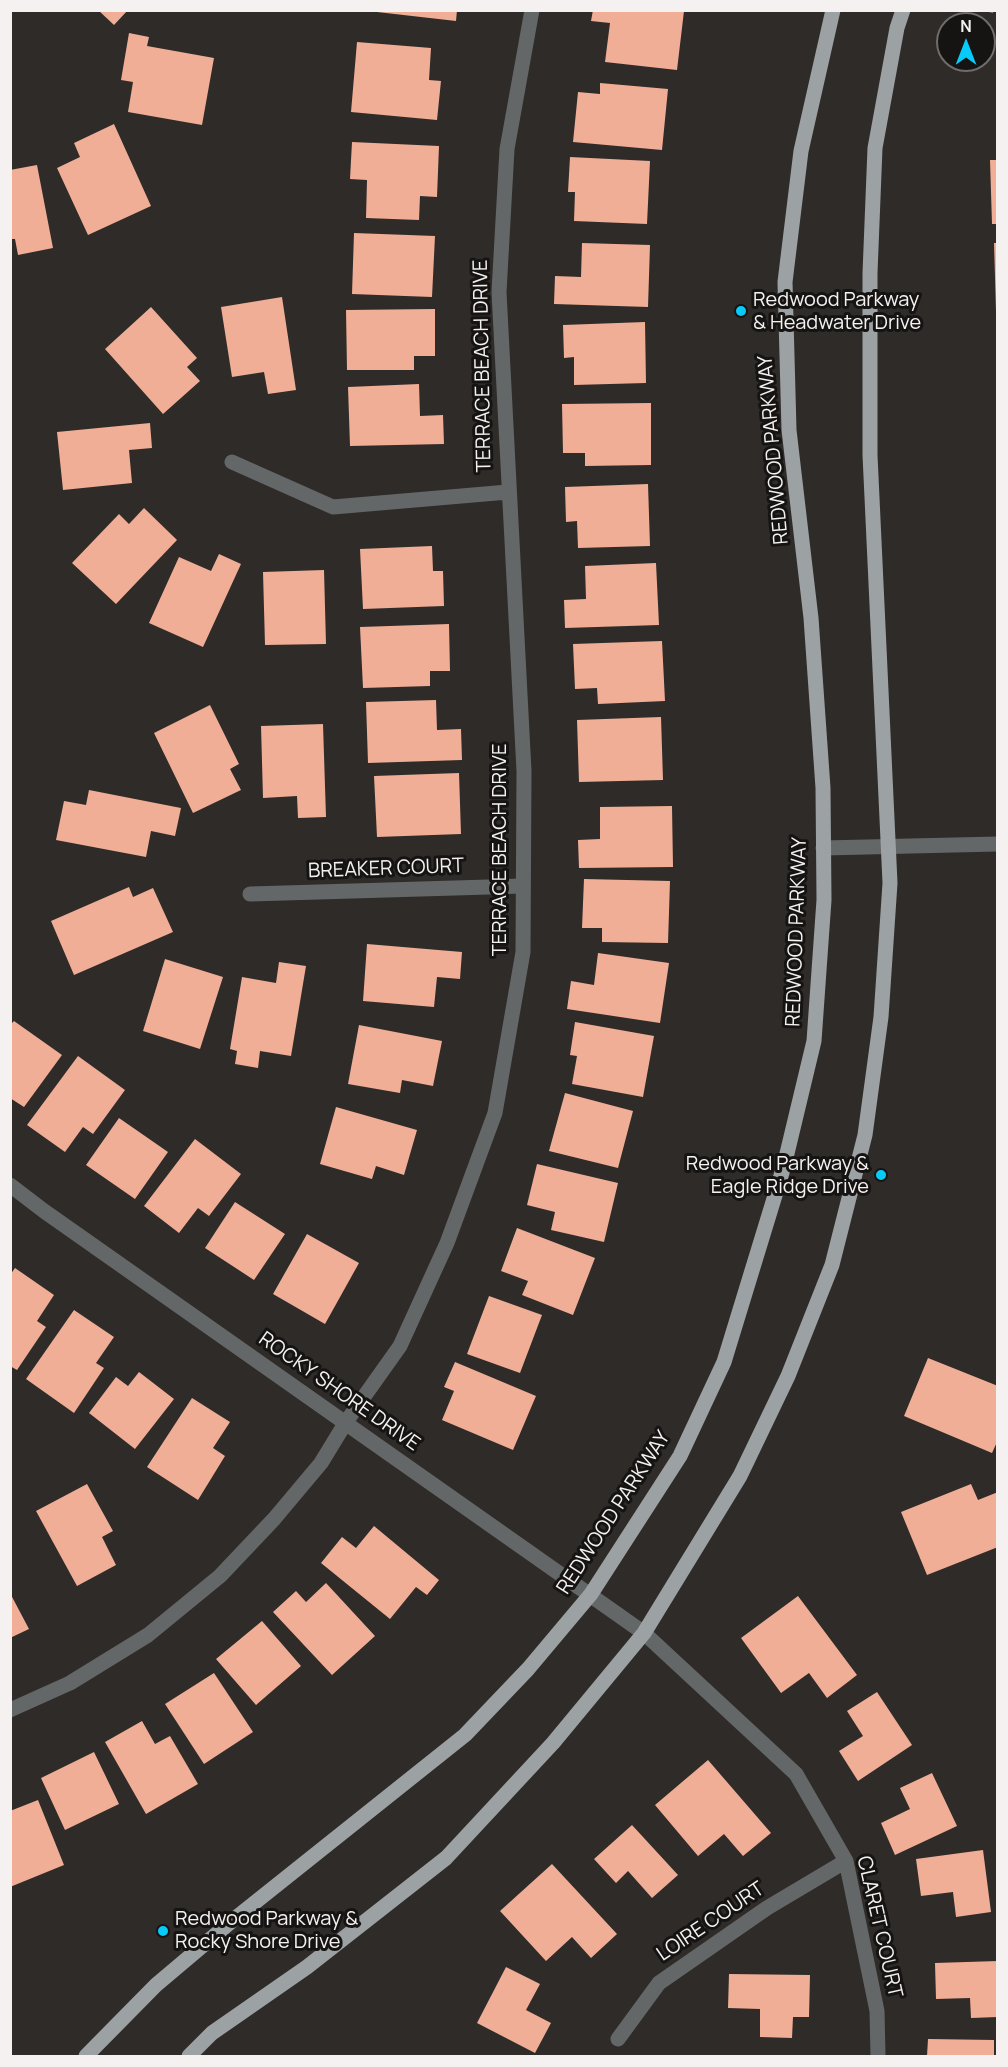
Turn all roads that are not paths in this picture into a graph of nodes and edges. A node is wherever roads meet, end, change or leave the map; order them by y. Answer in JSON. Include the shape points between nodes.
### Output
{"nodes":[{"id":1,"x":532,"y":10,"type":"edge"},
{"id":2,"x":833,"y":10,"type":"edge"},
{"id":3,"x":903,"y":10,"type":"edge"},
{"id":4,"x":232,"y":462,"type":"dead end"},
{"id":5,"x":508,"y":492,"type":"junction"},
{"id":6,"x":998,"y":844,"type":"edge"},
{"id":7,"x":889,"y":846,"type":"junction"},
{"id":8,"x":823,"y":848,"type":"junction"},
{"id":9,"x":523,"y":886,"type":"junction"},
{"id":10,"x":250,"y":894,"type":"dead end"},
{"id":11,"x":10,"y":1185,"type":"edge"},
{"id":12,"x":346,"y":1422,"type":"junction"},
{"id":13,"x":591,"y":1594,"type":"junction"},
{"id":14,"x":644,"y":1633,"type":"junction"},
{"id":15,"x":10,"y":1710,"type":"edge"},
{"id":16,"x":846,"y":1861,"type":"junction"},
{"id":17,"x":618,"y":2039,"type":"dead end"},
{"id":18,"x":86,"y":2056,"type":"edge"},
{"id":19,"x":189,"y":2056,"type":"edge"},
{"id":20,"x":878,"y":2056,"type":"edge"}],
"edges":[{"from":1,"to":5,"type":"street","name":"TERRACE BEACH DRIVE","via":[[507,150],[499,292]]},
{"from":2,"to":8,"type":"main road","name":"REDWOOD PARKWAY","via":[[801,150],[785,282],[789,430],[811,618],[823,788]]},
{"from":3,"to":7,"type":"main road","via":[[875,148],[870,273],[870,455]]},
{"from":4,"to":5,"type":"street","via":[[333,507]]},
{"from":5,"to":9,"type":"street","name":"TERRACE BEACH DRIVE","via":[[524,771]]},
{"from":6,"to":7,"type":"street"},
{"from":7,"to":8,"type":"street"},
{"from":7,"to":14,"type":"main road","via":[[881,1017],[865,1135],[832,1265],[788,1376],[740,1476]]},
{"from":8,"to":13,"type":"main road","name":"REDWOOD PARKWAY","via":[[824,900],[814,1041],[784,1166],[724,1362],[680,1456]]},
{"from":9,"to":10,"type":"street","name":"BREAKER COURT"},
{"from":9,"to":12,"type":"street","name":"TERRACE BEACH DRIVE","via":[[523,952],[495,1113],[447,1243],[400,1346]]},
{"from":11,"to":12,"type":"street","name":"ROCKY SHORE DRIVE"},
{"from":12,"to":13,"type":"street","name":"ROCKY SHORE DRIVE"},
{"from":12,"to":15,"type":"street","name":"TERRACE BEACH DRIVE","via":[[321,1463],[220,1576],[148,1635],[70,1683]]},
{"from":13,"to":14,"type":"street","name":"ROCKY SHORE DRIVE"},
{"from":13,"to":18,"type":"main road","name":"REDWOOD PARKWAY","via":[[465,1735],[156,1985]]},
{"from":14,"to":16,"type":"street","name":"CLARET COURT","via":[[796,1774]]},
{"from":14,"to":19,"type":"main road","via":[[553,1743],[447,1858],[307,1966],[212,2033]]},
{"from":16,"to":17,"type":"street","name":"LOIRE COURT","via":[[767,1908],[659,1983]]},
{"from":16,"to":20,"type":"street","name":"CLARET COURT","via":[[876,2011]]}]}
